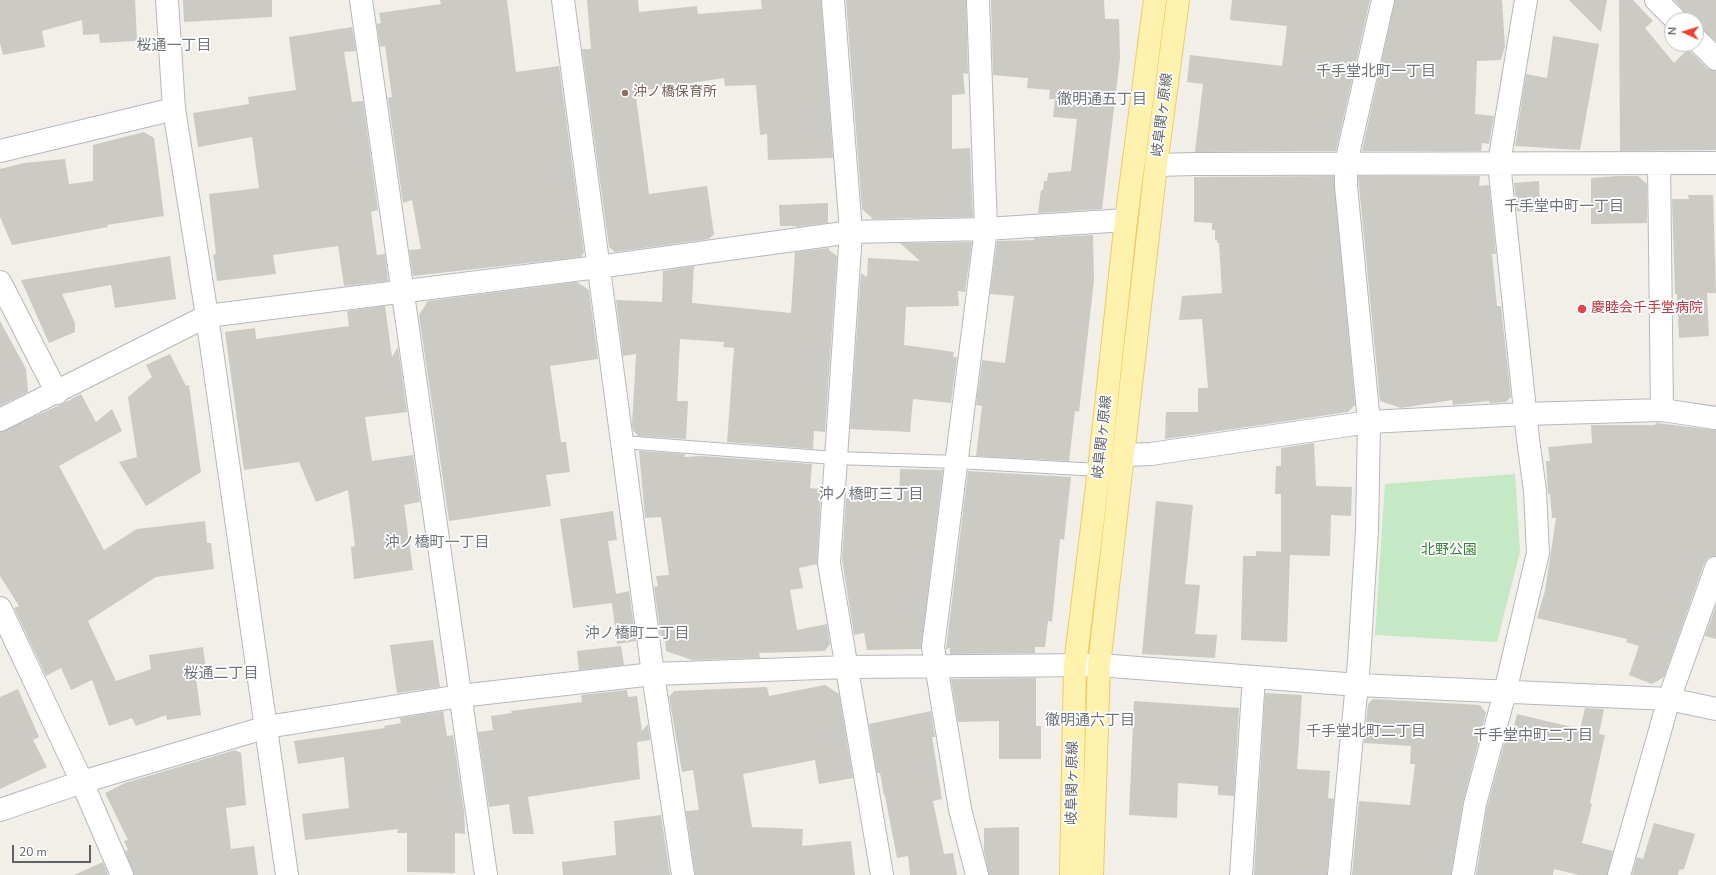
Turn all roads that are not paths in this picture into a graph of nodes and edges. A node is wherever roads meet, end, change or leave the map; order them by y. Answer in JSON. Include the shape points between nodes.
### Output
{"nodes":[{"id":1,"x":167,"y":0,"type":"edge"},
{"id":2,"x":361,"y":0,"type":"edge"},
{"id":3,"x":563,"y":0,"type":"edge"},
{"id":4,"x":833,"y":0,"type":"edge"},
{"id":5,"x":978,"y":0,"type":"edge"},
{"id":6,"x":1155,"y":0,"type":"edge"},
{"id":7,"x":1178,"y":0,"type":"edge"},
{"id":8,"x":1383,"y":0,"type":"edge"},
{"id":9,"x":1526,"y":0,"type":"edge"},
{"id":10,"x":1656,"y":0,"type":"edge"},
{"id":11,"x":1668,"y":12,"type":"edge"},
{"id":12,"x":1704,"y":47,"type":"edge"},
{"id":13,"x":1716,"y":59,"type":"edge"},
{"id":14,"x":174,"y":109,"type":"junction"},
{"id":15,"x":0,"y":151,"type":"edge"},
{"id":16,"x":1499,"y":162,"type":"junction"},
{"id":17,"x":1346,"y":163,"type":"junction"},
{"id":18,"x":1659,"y":163,"type":"junction"},
{"id":19,"x":1716,"y":163,"type":"edge"},
{"id":20,"x":1156,"y":165,"type":"junction"},
{"id":21,"x":1126,"y":220,"type":"junction"},
{"id":22,"x":986,"y":229,"type":"junction"},
{"id":23,"x":851,"y":232,"type":"junction"},
{"id":24,"x":598,"y":267,"type":"junction"},
{"id":25,"x":0,"y":282,"type":"edge"},
{"id":26,"x":403,"y":291,"type":"junction"},
{"id":27,"x":207,"y":316,"type":"junction"},
{"id":28,"x":57,"y":393,"type":"junction"},
{"id":29,"x":1662,"y":410,"type":"junction"},
{"id":30,"x":1526,"y":414,"type":"junction"},
{"id":31,"x":1716,"y":418,"type":"edge"},
{"id":32,"x":0,"y":420,"type":"edge"},
{"id":33,"x":1369,"y":422,"type":"junction"},
{"id":34,"x":622,"y":442,"type":"junction"},
{"id":35,"x":1123,"y":455,"type":"junction"},
{"id":36,"x":836,"y":458,"type":"junction"},
{"id":37,"x":957,"y":462,"type":"junction"},
{"id":38,"x":1099,"y":470,"type":"junction"},
{"id":39,"x":1716,"y":568,"type":"edge"},
{"id":40,"x":0,"y":608,"type":"edge"},
{"id":41,"x":1075,"y":665,"type":"junction"},
{"id":42,"x":1099,"y":665,"type":"junction"},
{"id":43,"x":936,"y":666,"type":"junction"},
{"id":44,"x":847,"y":667,"type":"junction"},
{"id":45,"x":653,"y":674,"type":"junction"},
{"id":46,"x":1254,"y":677,"type":"junction"},
{"id":47,"x":1358,"y":685,"type":"junction"},
{"id":48,"x":1505,"y":692,"type":"junction"},
{"id":49,"x":460,"y":696,"type":"junction"},
{"id":50,"x":1669,"y":699,"type":"junction"},
{"id":51,"x":1716,"y":709,"type":"edge"},
{"id":52,"x":267,"y":727,"type":"junction"},
{"id":53,"x":82,"y":782,"type":"junction"},
{"id":54,"x":0,"y":810,"type":"edge"},
{"id":55,"x":122,"y":875,"type":"edge"},
{"id":56,"x":286,"y":875,"type":"edge"},
{"id":57,"x":486,"y":875,"type":"edge"},
{"id":58,"x":683,"y":875,"type":"edge"},
{"id":59,"x":882,"y":875,"type":"edge"},
{"id":60,"x":977,"y":875,"type":"edge"},
{"id":61,"x":1071,"y":875,"type":"edge"},
{"id":62,"x":1092,"y":875,"type":"edge"},
{"id":63,"x":1240,"y":875,"type":"edge"},
{"id":64,"x":1339,"y":875,"type":"edge"},
{"id":65,"x":1463,"y":875,"type":"edge"},
{"id":66,"x":1620,"y":875,"type":"edge"}],
"edges":[{"from":1,"to":14,"type":"street"},
{"from":2,"to":26,"type":"street"},
{"from":3,"to":24,"type":"street"},
{"from":4,"to":23,"type":"street"},
{"from":5,"to":22,"type":"street"},
{"from":6,"to":21,"type":"main road","name":"岐阜関ヶ原線"},
{"from":7,"to":20,"type":"main road","name":"岐阜関ヶ原線"},
{"from":8,"to":17,"type":"street"},
{"from":9,"to":16,"type":"street"},
{"from":10,"to":11,"type":"street"},
{"from":12,"to":13,"type":"street"},
{"from":14,"to":15,"type":"street"},
{"from":14,"to":27,"type":"street"},
{"from":16,"to":17,"type":"street"},
{"from":16,"to":18,"type":"street"},
{"from":16,"to":30,"type":"street"},
{"from":17,"to":20,"type":"street"},
{"from":17,"to":33,"type":"street","via":[[1346,186]]},
{"from":18,"to":19,"type":"street"},
{"from":18,"to":29,"type":"street"},
{"from":20,"to":35,"type":"main road","name":"岐阜関ヶ原線"},
{"from":21,"to":22,"type":"street"},
{"from":21,"to":38,"type":"main road","name":"岐阜関ヶ原線"},
{"from":22,"to":23,"type":"street"},
{"from":22,"to":37,"type":"street"},
{"from":23,"to":24,"type":"street"},
{"from":23,"to":36,"type":"street"},
{"from":24,"to":26,"type":"street"},
{"from":24,"to":34,"type":"street"},
{"from":25,"to":28,"type":"street"},
{"from":26,"to":27,"type":"street"},
{"from":26,"to":49,"type":"street"},
{"from":27,"to":28,"type":"street"},
{"from":27,"to":52,"type":"street"},
{"from":28,"to":32,"type":"street"},
{"from":29,"to":30,"type":"street"},
{"from":29,"to":31,"type":"street"},
{"from":30,"to":33,"type":"street"},
{"from":30,"to":48,"type":"street","via":[[1535,492],[1538,553]]},
{"from":33,"to":35,"type":"street","via":[[1151,454]]},
{"from":33,"to":47,"type":"street","via":[[1367,530]]},
{"from":34,"to":36,"type":"lane"},
{"from":34,"to":45,"type":"street"},
{"from":35,"to":42,"type":"main road","name":"岐阜関ヶ原線"},
{"from":36,"to":37,"type":"lane"},
{"from":36,"to":44,"type":"street","via":[[829,563]]},
{"from":37,"to":38,"type":"lane"},
{"from":37,"to":43,"type":"street","via":[[933,647]]},
{"from":38,"to":41,"type":"main road","name":"岐阜関ヶ原線"},
{"from":39,"to":50,"type":"street"},
{"from":40,"to":53,"type":"street"},
{"from":41,"to":42,"type":"street"},
{"from":41,"to":43,"type":"street"},
{"from":41,"to":61,"type":"main road","name":"岐阜関ヶ原線"},
{"from":42,"to":46,"type":"street"},
{"from":42,"to":62,"type":"main road","name":"岐阜関ヶ原線"},
{"from":43,"to":44,"type":"street"},
{"from":43,"to":60,"type":"street","via":[[960,810]]},
{"from":44,"to":45,"type":"street"},
{"from":44,"to":59,"type":"street"},
{"from":45,"to":49,"type":"street"},
{"from":45,"to":58,"type":"street"},
{"from":46,"to":47,"type":"street"},
{"from":46,"to":63,"type":"street"},
{"from":47,"to":48,"type":"street"},
{"from":47,"to":64,"type":"street"},
{"from":48,"to":50,"type":"street"},
{"from":48,"to":65,"type":"street","via":[[1475,804]]},
{"from":49,"to":52,"type":"street"},
{"from":49,"to":57,"type":"street"},
{"from":50,"to":51,"type":"street"},
{"from":50,"to":66,"type":"street"},
{"from":52,"to":53,"type":"street"},
{"from":52,"to":56,"type":"street"},
{"from":53,"to":54,"type":"street"},
{"from":53,"to":55,"type":"street"}]}
